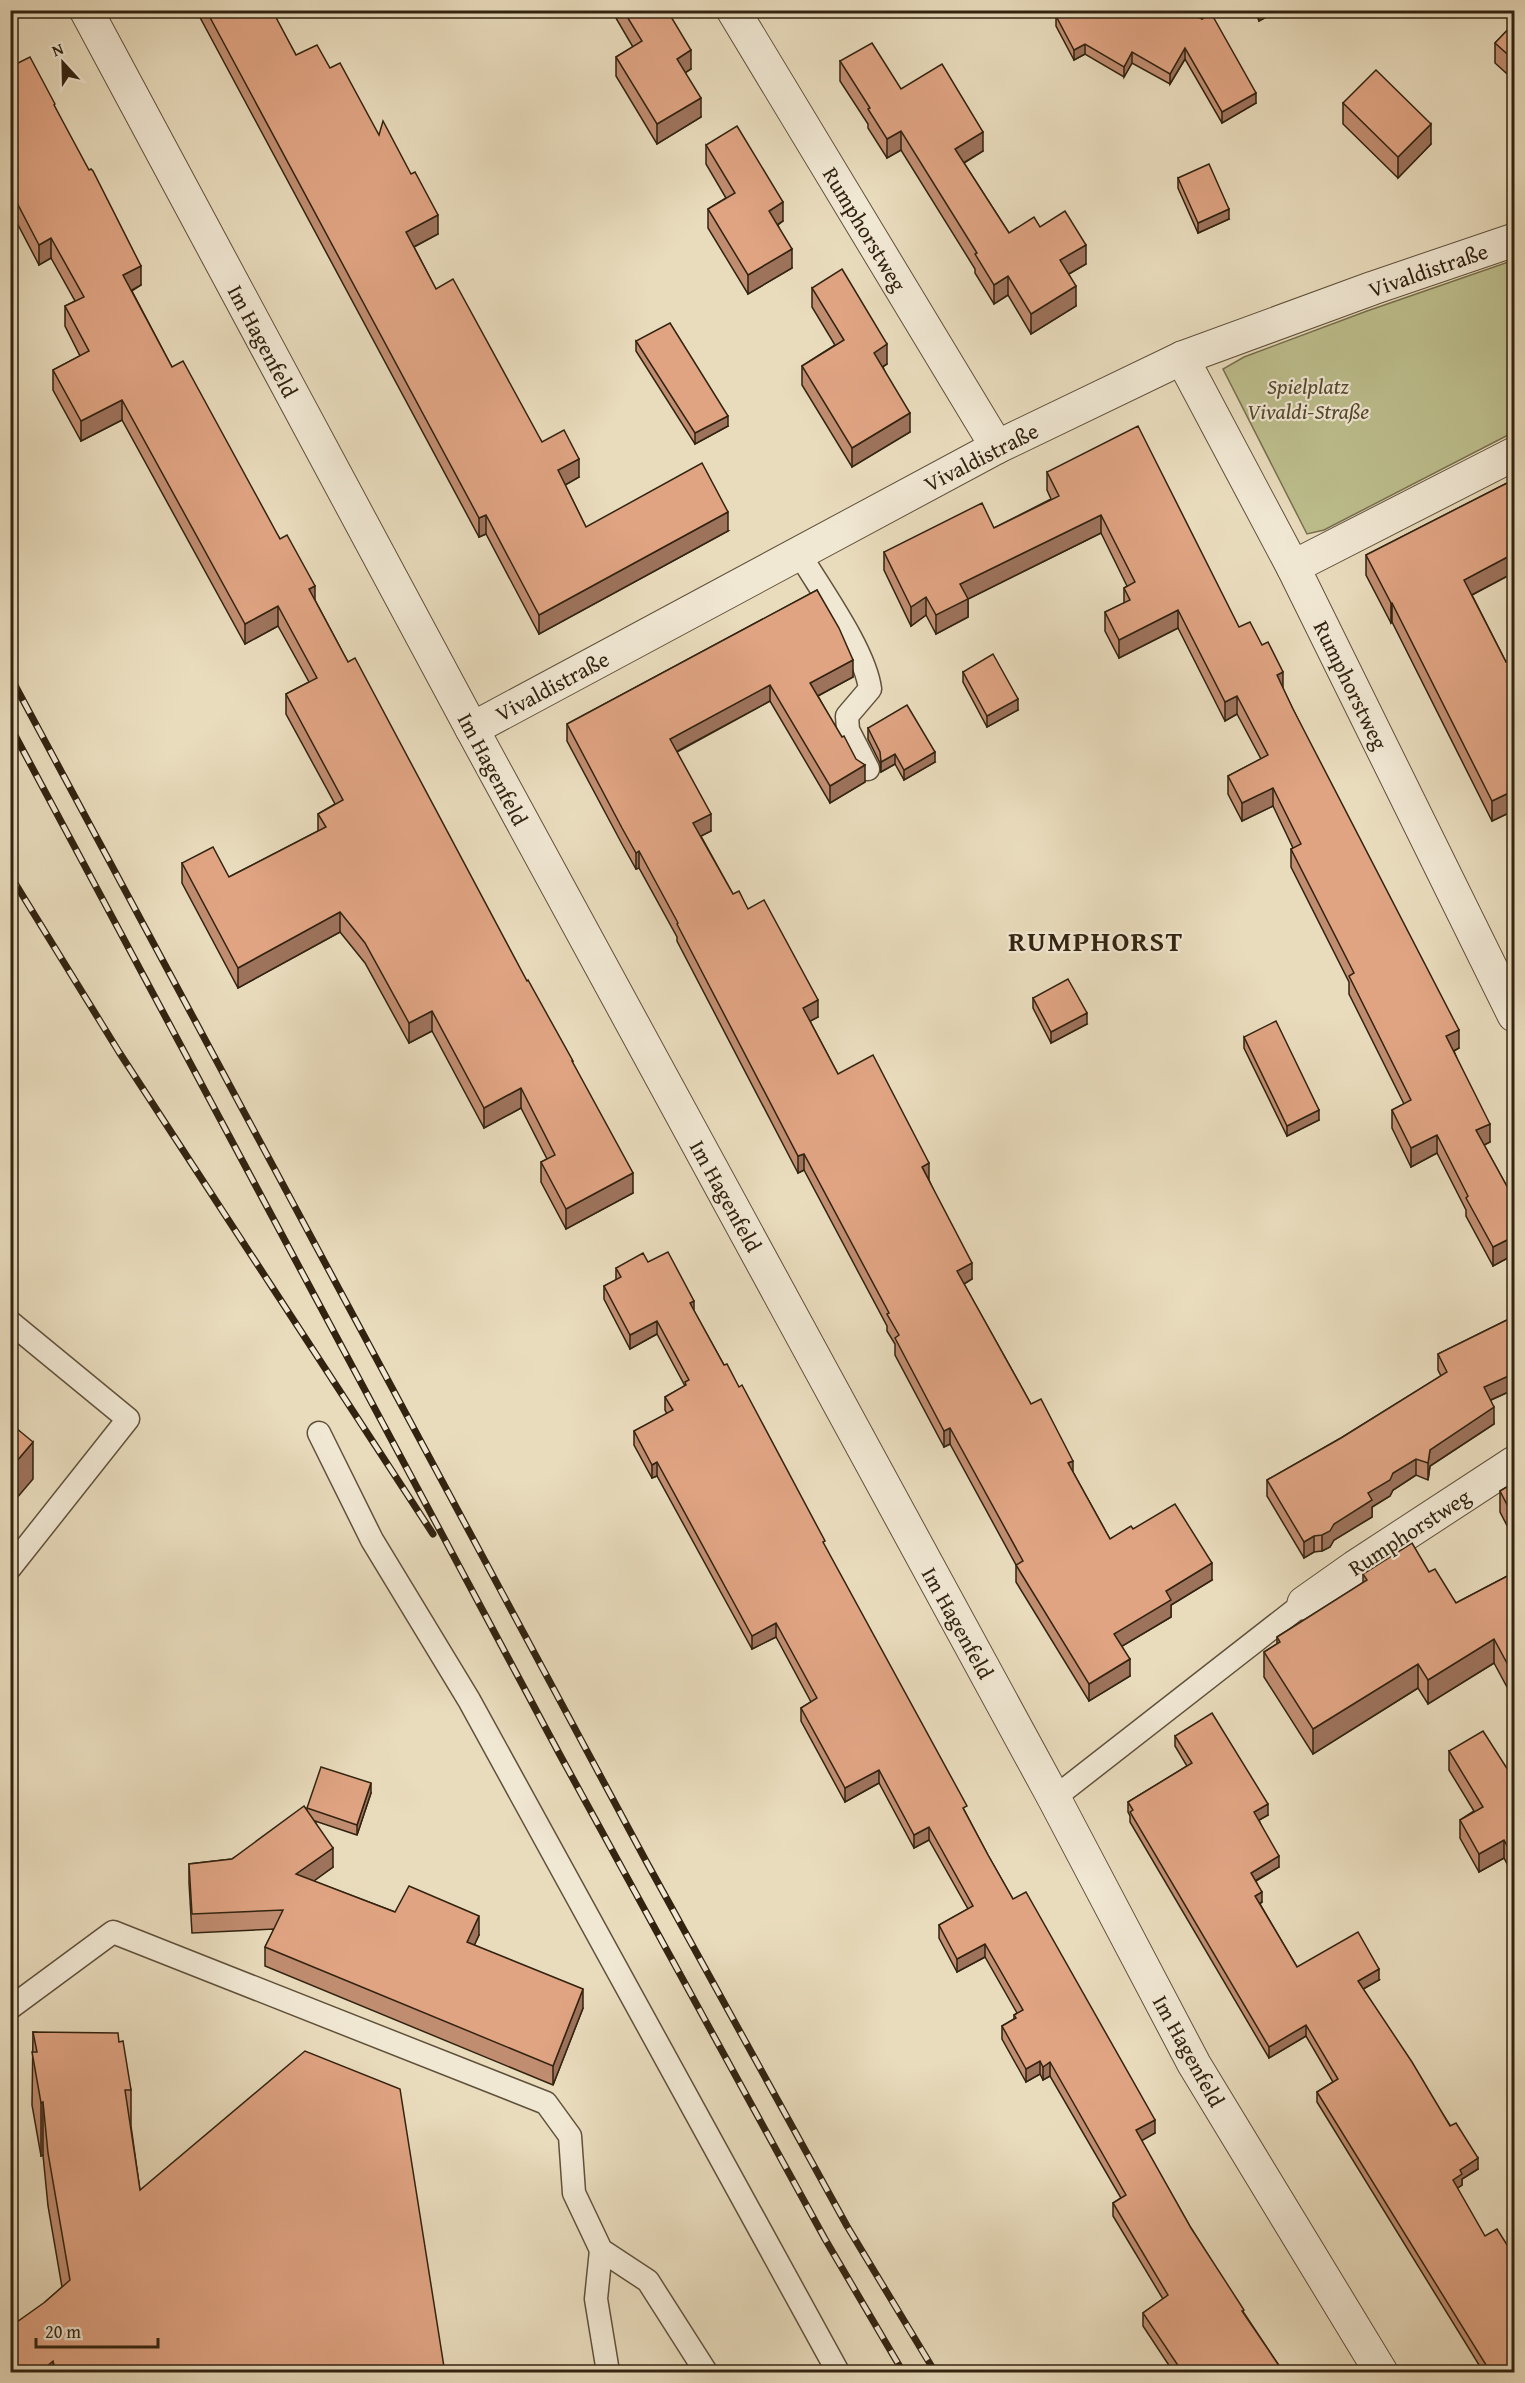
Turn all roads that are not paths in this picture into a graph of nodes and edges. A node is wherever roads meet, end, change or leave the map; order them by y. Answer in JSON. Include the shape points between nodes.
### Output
{"nodes":[{"id":1,"x":86,"y":10,"type":"edge"},
{"id":2,"x":733,"y":10,"type":"edge"},
{"id":3,"x":1515,"y":240,"type":"edge"},
{"id":4,"x":1182,"y":358,"type":"junction"},
{"id":5,"x":997,"y":447,"type":"junction"},
{"id":6,"x":1515,"y":454,"type":"edge"},
{"id":7,"x":799,"y":553,"type":"junction"},
{"id":8,"x":1293,"y":567,"type":"junction"},
{"id":9,"x":472,"y":729,"type":"junction"},
{"id":10,"x":868,"y":769,"type":"dead end"},
{"id":11,"x":1515,"y":1015,"type":"edge"},
{"id":12,"x":10,"y":1322,"type":"edge"},
{"id":13,"x":319,"y":1433,"type":"dead end"},
{"id":14,"x":1515,"y":1463,"type":"edge"},
{"id":15,"x":10,"y":1568,"type":"edge"},
{"id":16,"x":1304,"y":1603,"type":"joint"},
{"id":17,"x":1054,"y":1798,"type":"junction"},
{"id":18,"x":10,"y":2008,"type":"edge"},
{"id":19,"x":601,"y":2250,"type":"junction"},
{"id":20,"x":608,"y":2373,"type":"edge"},
{"id":21,"x":706,"y":2373,"type":"edge"},
{"id":22,"x":838,"y":2373,"type":"edge"},
{"id":23,"x":1381,"y":2373,"type":"edge"}],
"edges":[{"from":1,"to":9,"type":"street","name":"Im Hagenfeld"},
{"from":2,"to":5,"type":"street","name":"Rumphorstweg"},
{"from":3,"to":4,"type":"street","name":"Vivaldistraße"},
{"from":4,"to":5,"type":"street","name":"Vivaldistraße"},
{"from":4,"to":8,"type":"street","name":"Rumphorstweg"},
{"from":5,"to":7,"type":"street","name":"Vivaldistraße"},
{"from":6,"to":8,"type":"street"},
{"from":7,"to":9,"type":"street","name":"Vivaldistraße"},
{"from":7,"to":10,"type":"lane","via":[[868,674],[870,689],[847,716],[848,730]]},
{"from":8,"to":11,"type":"street","name":"Rumphorstweg"},
{"from":9,"to":17,"type":"street","name":"Im Hagenfeld"},
{"from":12,"to":15,"type":"lane","via":[[128,1419]]},
{"from":13,"to":22,"type":"lane","via":[[372,1540],[469,1700]]},
{"from":14,"to":16,"type":"street","name":"Rumphorstweg"},
{"from":16,"to":17,"type":"lane"},
{"from":17,"to":23,"type":"street","name":"Im Hagenfeld","via":[[1194,2064]]},
{"from":18,"to":19,"type":"lane","via":[[113,1932],[546,2103],[570,2136],[574,2193]]},
{"from":19,"to":20,"type":"lane","via":[[596,2299]]},
{"from":19,"to":21,"type":"lane","via":[[648,2281]]}]}
